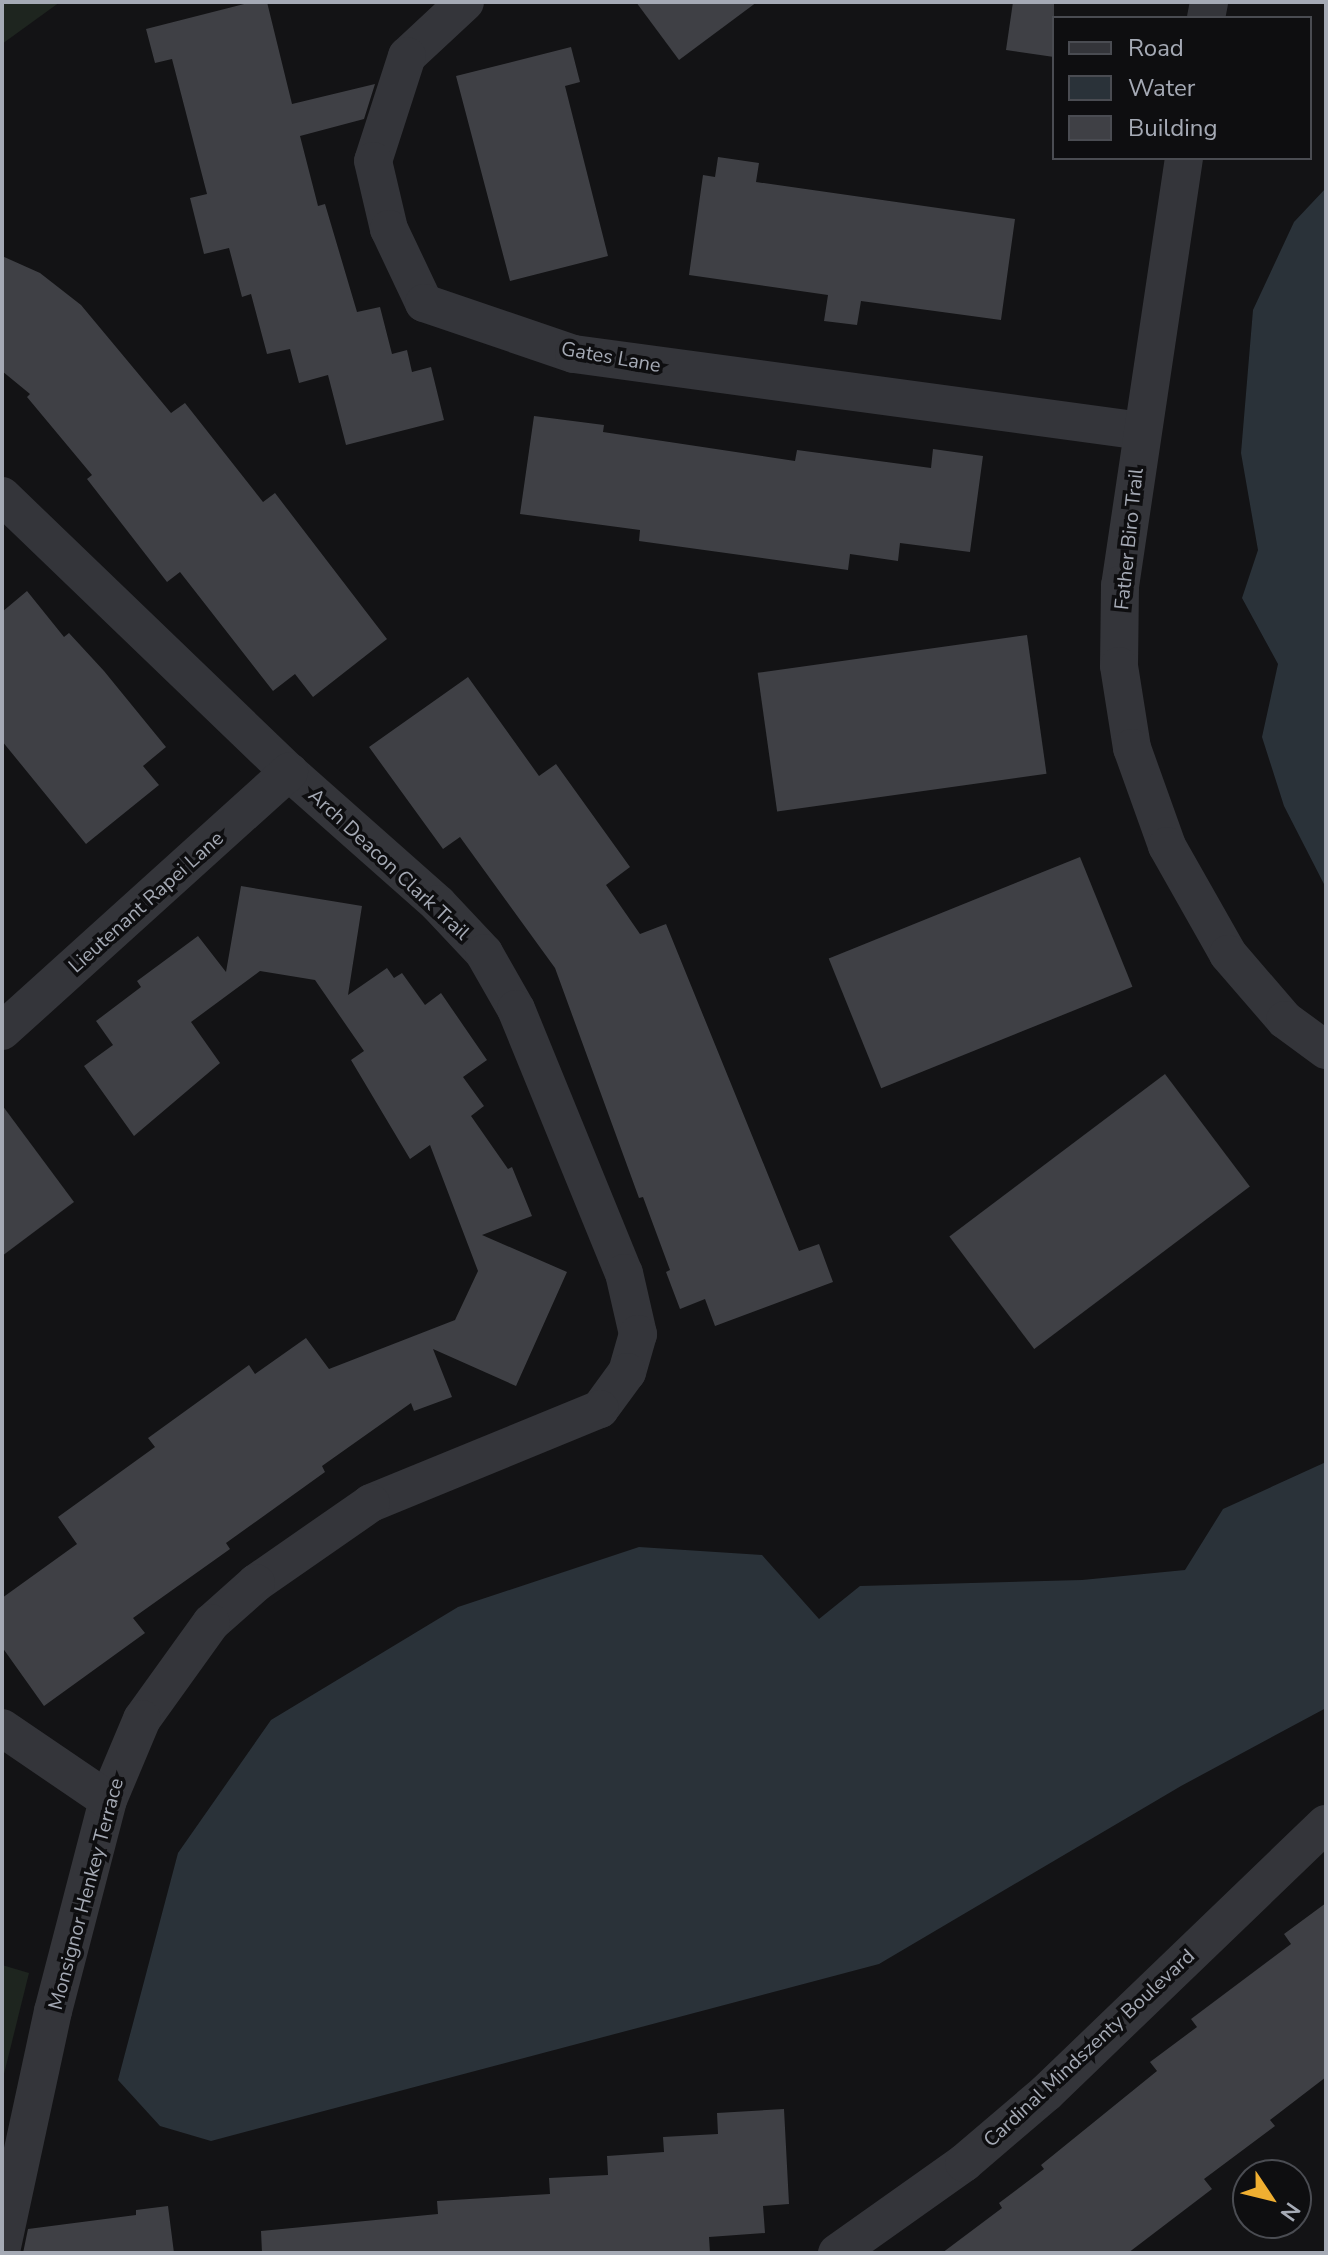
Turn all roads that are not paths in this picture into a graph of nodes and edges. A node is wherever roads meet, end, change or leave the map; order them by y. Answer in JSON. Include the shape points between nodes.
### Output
{"nodes":[{"id":1,"x":465,"y":2,"type":"edge"},
{"id":2,"x":1184,"y":160,"type":"edge"},
{"id":3,"x":1142,"y":431,"type":"junction"},
{"id":4,"x":2,"y":496,"type":"edge"},
{"id":5,"x":289,"y":772,"type":"junction"},
{"id":6,"x":2,"y":1031,"type":"edge"},
{"id":7,"x":1326,"y":1050,"type":"edge"},
{"id":8,"x":627,"y":1372,"type":"joint"},
{"id":9,"x":2,"y":1728,"type":"edge"},
{"id":10,"x":108,"y":1800,"type":"junction"},
{"id":11,"x":1326,"y":1824,"type":"edge"},
{"id":12,"x":2,"y":2247,"type":"edge"},
{"id":13,"x":837,"y":2253,"type":"edge"}],
"edges":[{"from":1,"to":3,"type":"street","name":"Gates Lane","via":[[407,56],[373,161],[389,229],[424,303],[574,354]]},
{"from":2,"to":3,"type":"street","name":"Father Biro Trail"},
{"from":3,"to":7,"type":"street","name":"Father Biro Trail","via":[[1120,585],[1119,666],[1132,748],[1167,846],[1228,954],[1285,1020]]},
{"from":4,"to":5,"type":"street","name":"Arch Deacon Clark Trail"},
{"from":5,"to":6,"type":"street","name":"Lieutenant Rapei Lane"},
{"from":5,"to":8,"type":"street","name":"Arch Deacon Clark Trail","via":[[438,904],[484,953],[516,1009],[624,1273],[638,1334]]},
{"from":8,"to":10,"type":"street","name":"Monsignor Henkey Terrace","via":[[600,1409],[371,1503],[256,1583],[211,1623],[142,1719]]},
{"from":9,"to":10,"type":"street"},
{"from":10,"to":12,"type":"street","name":"Monsignor Henkey Terrace","via":[[53,2011]]},
{"from":11,"to":13,"type":"street","name":"Cardinal Mindszenty Boulevard","via":[[1046,2093],[964,2163]]}]}
